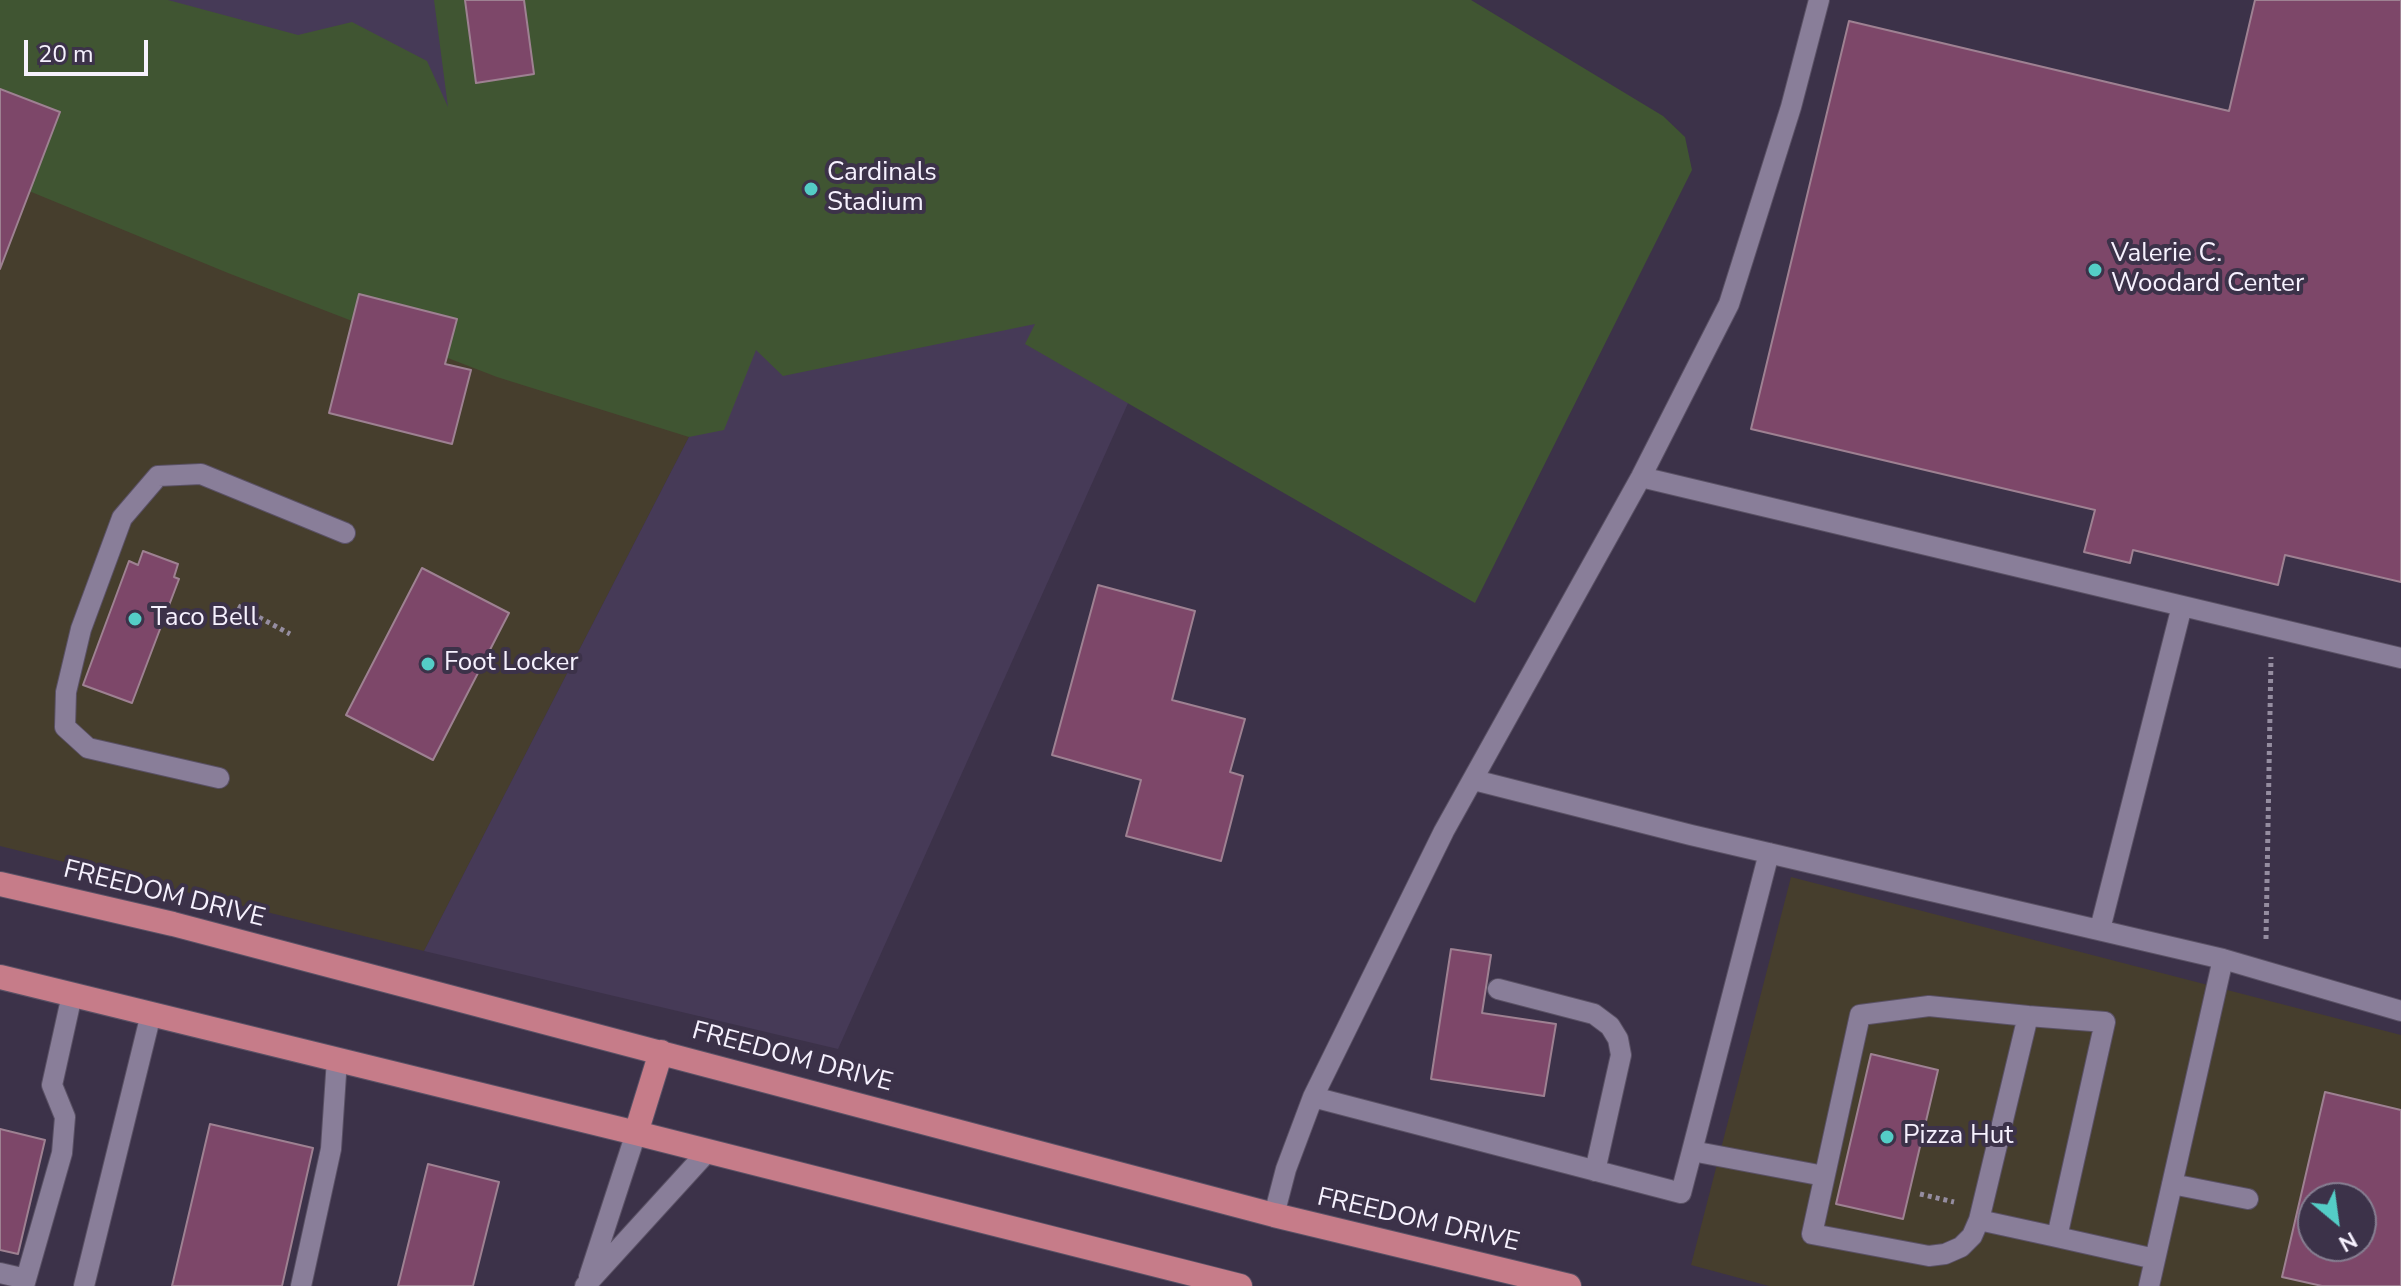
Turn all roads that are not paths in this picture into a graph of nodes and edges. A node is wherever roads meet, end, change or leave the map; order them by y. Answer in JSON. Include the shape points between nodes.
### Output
{"nodes":[{"id":1,"x":1819,"y":0,"type":"edge"},
{"id":2,"x":1641,"y":477,"type":"junction"},
{"id":3,"x":345,"y":533,"type":"dead end"},
{"id":4,"x":2182,"y":606,"type":"junction"},
{"id":5,"x":2401,"y":658,"type":"edge"},
{"id":6,"x":219,"y":778,"type":"dead end"},
{"id":7,"x":1474,"y":780,"type":"junction"},
{"id":8,"x":1769,"y":853,"type":"junction"},
{"id":9,"x":0,"y":884,"type":"edge"},
{"id":10,"x":2100,"y":929,"type":"junction"},
{"id":11,"x":2223,"y":959,"type":"junction"},
{"id":12,"x":0,"y":977,"type":"edge"},
{"id":13,"x":1498,"y":989,"type":"dead end"},
{"id":14,"x":72,"y":995,"type":"junction"},
{"id":15,"x":2401,"y":1011,"type":"edge"},
{"id":16,"x":151,"y":1014,"type":"junction"},
{"id":17,"x":2028,"y":1016,"type":"junction"},
{"id":18,"x":661,"y":1052,"type":"junction"},
{"id":19,"x":337,"y":1059,"type":"junction"},
{"id":20,"x":1313,"y":1097,"type":"junction"},
{"id":21,"x":636,"y":1133,"type":"junction"},
{"id":22,"x":708,"y":1151,"type":"junction"},
{"id":23,"x":1692,"y":1151,"type":"junction"},
{"id":24,"x":1595,"y":1171,"type":"junction"},
{"id":25,"x":1824,"y":1176,"type":"junction"},
{"id":26,"x":2172,"y":1184,"type":"junction"},
{"id":27,"x":2248,"y":1199,"type":"dead end"},
{"id":28,"x":1274,"y":1215,"type":"junction"},
{"id":29,"x":1979,"y":1220,"type":"junction"},
{"id":30,"x":2057,"y":1237,"type":"junction"},
{"id":31,"x":2155,"y":1259,"type":"junction"},
{"id":32,"x":0,"y":1273,"type":"edge"},
{"id":33,"x":25,"y":1282,"type":"edge"},
{"id":34,"x":84,"y":1286,"type":"edge"},
{"id":35,"x":301,"y":1286,"type":"edge"},
{"id":36,"x":586,"y":1286,"type":"edge"},
{"id":37,"x":1240,"y":1286,"type":"edge"},
{"id":38,"x":1569,"y":1286,"type":"edge"},
{"id":39,"x":2149,"y":1286,"type":"edge"}],
"edges":[{"from":1,"to":2,"type":"lane","via":[[1729,304]]},
{"from":2,"to":4,"type":"lane"},
{"from":2,"to":7,"type":"lane"},
{"from":3,"to":6,"type":"lane","via":[[201,474],[158,476],[122,518],[81,629],[66,692],[65,727],[88,748]]},
{"from":4,"to":5,"type":"lane"},
{"from":4,"to":10,"type":"lane"},
{"from":7,"to":8,"type":"lane"},
{"from":7,"to":20,"type":"lane"},
{"from":8,"to":10,"type":"lane"},
{"from":8,"to":23,"type":"lane"},
{"from":9,"to":18,"type":"main road","name":"FREEDOM DRIVE"},
{"from":10,"to":11,"type":"lane"},
{"from":11,"to":15,"type":"lane"},
{"from":11,"to":26,"type":"lane"},
{"from":12,"to":14,"type":"main road"},
{"from":13,"to":24,"type":"lane","via":[[1594,1014],[1618,1039],[1621,1055]]},
{"from":14,"to":16,"type":"main road"},
{"from":14,"to":33,"type":"lane","via":[[52,1085],[65,1117],[62,1153]]},
{"from":16,"to":19,"type":"main road"},
{"from":16,"to":34,"type":"lane"},
{"from":17,"to":25,"type":"lane","via":[[1929,1006],[1860,1015]]},
{"from":17,"to":29,"type":"lane"},
{"from":17,"to":30,"type":"lane","via":[[2105,1022]]},
{"from":18,"to":21,"type":"main road"},
{"from":18,"to":28,"type":"main road","name":"FREEDOM DRIVE"},
{"from":19,"to":21,"type":"main road"},
{"from":19,"to":35,"type":"lane","via":[[331,1149]]},
{"from":20,"to":24,"type":"lane"},
{"from":20,"to":28,"type":"lane"},
{"from":21,"to":22,"type":"main road"},
{"from":21,"to":36,"type":"lane"},
{"from":22,"to":36,"type":"lane"},
{"from":22,"to":37,"type":"main road"},
{"from":23,"to":24,"type":"lane","via":[[1681,1193]]},
{"from":23,"to":25,"type":"lane"},
{"from":25,"to":29,"type":"lane","via":[[1812,1234],[1929,1256],[1961,1247]]},
{"from":26,"to":27,"type":"lane"},
{"from":26,"to":31,"type":"lane"},
{"from":28,"to":38,"type":"main road","name":"FREEDOM DRIVE"},
{"from":29,"to":30,"type":"lane"},
{"from":30,"to":31,"type":"lane"},
{"from":31,"to":39,"type":"lane"},
{"from":32,"to":33,"type":"lane"}]}
